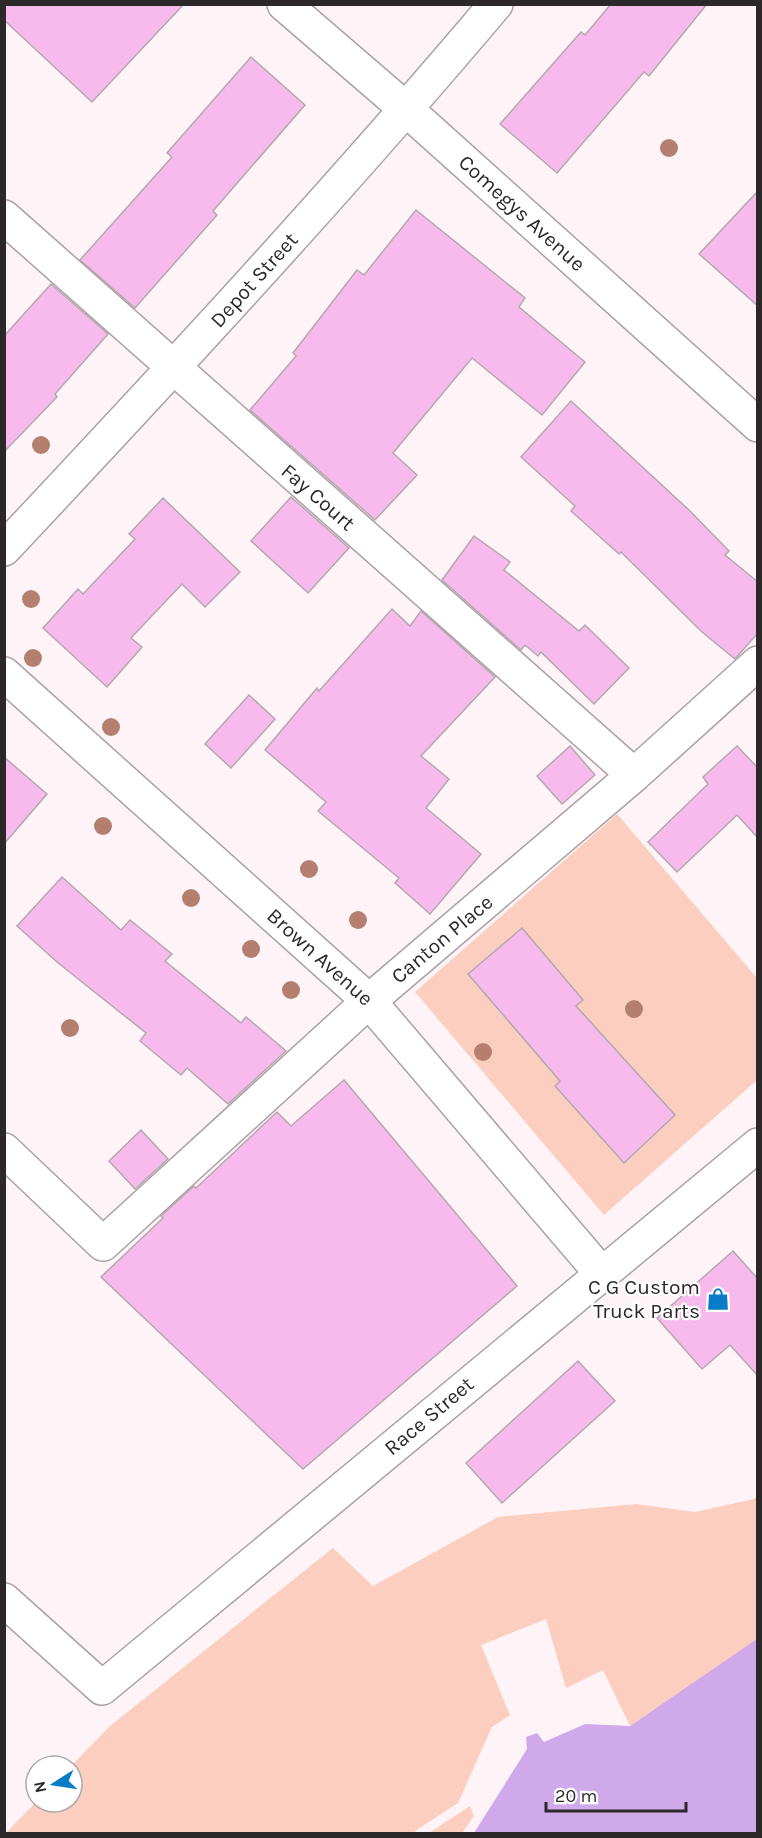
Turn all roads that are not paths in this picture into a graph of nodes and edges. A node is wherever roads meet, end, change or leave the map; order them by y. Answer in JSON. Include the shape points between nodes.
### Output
{"nodes":[{"id":1,"x":284,"y":4,"type":"edge"},
{"id":2,"x":496,"y":4,"type":"edge"},
{"id":3,"x":407,"y":110,"type":"junction"},
{"id":4,"x":4,"y":217,"type":"edge"},
{"id":5,"x":173,"y":369,"type":"junction"},
{"id":6,"x":758,"y":425,"type":"edge"},
{"id":7,"x":4,"y":549,"type":"edge"},
{"id":8,"x":758,"y":663,"type":"edge"},
{"id":9,"x":4,"y":674,"type":"edge"},
{"id":10,"x":634,"y":775,"type":"junction"},
{"id":11,"x":369,"y":1001,"type":"junction"},
{"id":12,"x":758,"y":1145,"type":"edge"},
{"id":13,"x":4,"y":1150,"type":"edge"},
{"id":14,"x":601,"y":1273,"type":"junction"},
{"id":15,"x":4,"y":1600,"type":"edge"}],
"edges":[{"from":1,"to":3,"type":"street","name":"Comegys Avenue"},
{"from":2,"to":3,"type":"street","name":"Depot Street"},
{"from":3,"to":5,"type":"street","name":"Depot Street"},
{"from":3,"to":6,"type":"street","name":"Comegys Avenue"},
{"from":4,"to":5,"type":"street","name":"Fay Court"},
{"from":5,"to":7,"type":"street","name":"Depot Street"},
{"from":5,"to":10,"type":"street","name":"Fay Court"},
{"from":8,"to":10,"type":"street","name":"Canton Place"},
{"from":9,"to":11,"type":"street","name":"Brown Avenue"},
{"from":10,"to":11,"type":"street","name":"Canton Place"},
{"from":11,"to":13,"type":"street","name":"Canton Place","via":[[103,1244]]},
{"from":11,"to":14,"type":"street","name":"Brown Avenue"},
{"from":12,"to":14,"type":"street","name":"Race Street"},
{"from":14,"to":15,"type":"street","name":"Race Street","via":[[102,1688]]}]}
